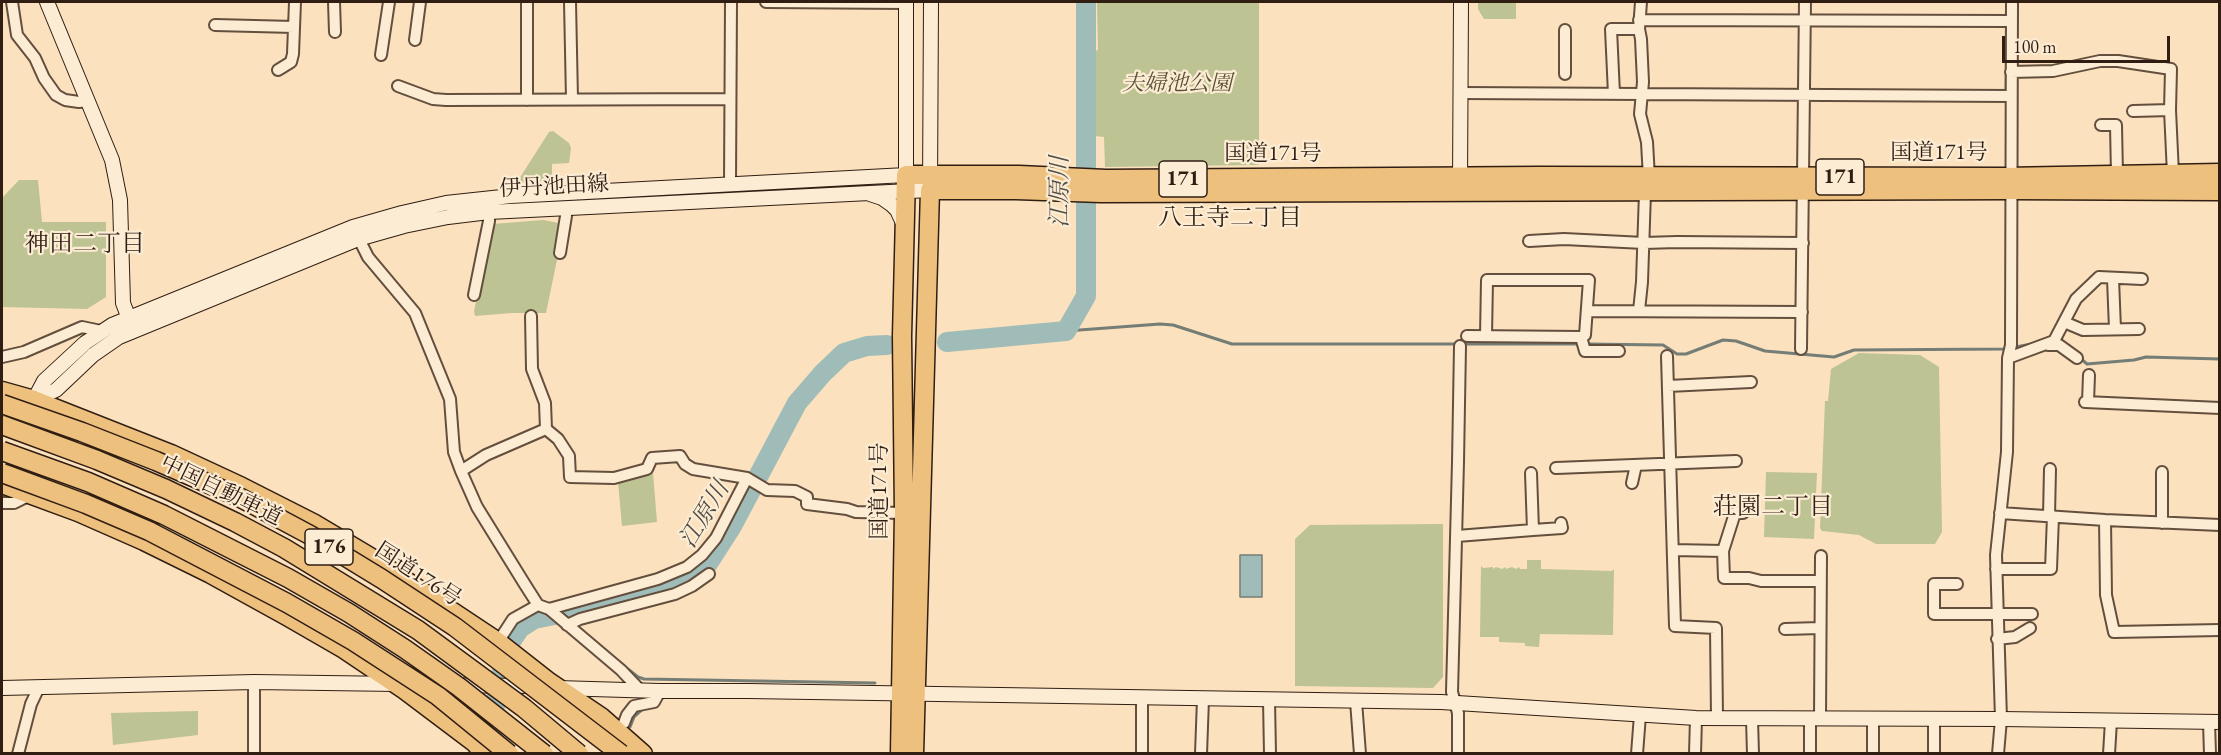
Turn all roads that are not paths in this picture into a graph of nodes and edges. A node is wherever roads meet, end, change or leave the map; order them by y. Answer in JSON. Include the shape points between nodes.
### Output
{"nodes":[{"id":1,"x":12,"y":2,"type":"edge"},
{"id":2,"x":47,"y":2,"type":"edge"},
{"id":3,"x":295,"y":2,"type":"edge"},
{"id":4,"x":334,"y":2,"type":"edge"},
{"id":5,"x":389,"y":2,"type":"edge"},
{"id":6,"x":420,"y":2,"type":"edge"},
{"id":7,"x":527,"y":2,"type":"edge"},
{"id":8,"x":570,"y":2,"type":"edge"},
{"id":9,"x":731,"y":2,"type":"edge"},
{"id":10,"x":766,"y":2,"type":"edge"},
{"id":11,"x":906,"y":2,"type":"edge"},
{"id":12,"x":931,"y":2,"type":"edge"},
{"id":13,"x":1461,"y":2,"type":"edge"},
{"id":14,"x":1641,"y":2,"type":"edge"},
{"id":15,"x":1805,"y":2,"type":"edge"},
{"id":16,"x":2012,"y":2,"type":"edge"},
{"id":17,"x":1805,"y":21,"type":"junction"},
{"id":18,"x":2011,"y":21,"type":"junction"},
{"id":19,"x":215,"y":25,"type":"dead end"},
{"id":20,"x":1639,"y":25,"type":"junction"},
{"id":21,"x":294,"y":27,"type":"junction"},
{"id":22,"x":1565,"y":30,"type":"dead end"},
{"id":23,"x":335,"y":32,"type":"dead end"},
{"id":24,"x":416,"y":40,"type":"dead end"},
{"id":25,"x":381,"y":55,"type":"dead end"},
{"id":26,"x":278,"y":70,"type":"dead end"},
{"id":27,"x":2011,"y":72,"type":"junction"},
{"id":28,"x":1565,"y":84,"type":"junction"},
{"id":29,"x":398,"y":86,"type":"dead end"},
{"id":30,"x":1460,"y":93,"type":"junction"},
{"id":31,"x":1614,"y":94,"type":"junction"},
{"id":32,"x":1641,"y":94,"type":"junction"},
{"id":33,"x":1804,"y":95,"type":"junction"},
{"id":34,"x":2011,"y":96,"type":"junction"},
{"id":35,"x":572,"y":99,"type":"junction"},
{"id":36,"x":730,"y":99,"type":"junction"},
{"id":37,"x":527,"y":100,"type":"junction"},
{"id":38,"x":88,"y":101,"type":"junction"},
{"id":39,"x":2170,"y":110,"type":"junction"},
{"id":40,"x":2133,"y":111,"type":"dead end"},
{"id":41,"x":2101,"y":125,"type":"dead end"},
{"id":42,"x":2220,"y":173,"type":"edge"},
{"id":43,"x":2173,"y":174,"type":"junction"},
{"id":44,"x":2117,"y":175,"type":"junction"},
{"id":45,"x":931,"y":182,"type":"junction"},
{"id":46,"x":730,"y":183,"type":"junction"},
{"id":47,"x":906,"y":183,"type":"junction"},
{"id":48,"x":1460,"y":184,"type":"junction"},
{"id":49,"x":1803,"y":184,"type":"junction"},
{"id":50,"x":2011,"y":184,"type":"junction"},
{"id":51,"x":1647,"y":185,"type":"junction"},
{"id":52,"x":2220,"y":191,"type":"edge"},
{"id":53,"x":867,"y":194,"type":"junction"},
{"id":54,"x":565,"y":207,"type":"junction"},
{"id":55,"x":489,"y":212,"type":"junction"},
{"id":56,"x":904,"y":228,"type":"junction"},
{"id":57,"x":356,"y":233,"type":"junction"},
{"id":58,"x":1529,"y":241,"type":"dead end"},
{"id":59,"x":1644,"y":243,"type":"junction"},
{"id":60,"x":1803,"y":243,"type":"junction"},
{"id":61,"x":560,"y":253,"type":"dead end"},
{"id":62,"x":2113,"y":279,"type":"junction"},
{"id":63,"x":2142,"y":279,"type":"dead end"},
{"id":64,"x":474,"y":295,"type":"dead end"},
{"id":65,"x":1587,"y":310,"type":"junction"},
{"id":66,"x":1639,"y":311,"type":"junction"},
{"id":67,"x":1802,"y":312,"type":"junction"},
{"id":68,"x":531,"y":316,"type":"dead end"},
{"id":69,"x":128,"y":318,"type":"junction"},
{"id":70,"x":2064,"y":322,"type":"junction"},
{"id":71,"x":2139,"y":328,"type":"dead end"},
{"id":72,"x":2115,"y":329,"type":"junction"},
{"id":73,"x":135,"y":331,"type":"junction"},
{"id":74,"x":101,"y":332,"type":"junction"},
{"id":75,"x":1467,"y":336,"type":"dead end"},
{"id":76,"x":1486,"y":336,"type":"junction"},
{"id":77,"x":1581,"y":337,"type":"junction"},
{"id":78,"x":2048,"y":345,"type":"junction"},
{"id":79,"x":1460,"y":346,"type":"dead end"},
{"id":80,"x":1802,"y":349,"type":"dead end"},
{"id":81,"x":1619,"y":351,"type":"dead end"},
{"id":82,"x":1667,"y":356,"type":"dead end"},
{"id":83,"x":2,"y":357,"type":"edge"},
{"id":84,"x":2007,"y":358,"type":"junction"},
{"id":85,"x":2077,"y":358,"type":"dead end"},
{"id":86,"x":2089,"y":375,"type":"dead end"},
{"id":87,"x":1751,"y":382,"type":"dead end"},
{"id":88,"x":1668,"y":386,"type":"junction"},
{"id":89,"x":2,"y":391,"type":"edge"},
{"id":90,"x":2,"y":403,"type":"edge"},
{"id":91,"x":27,"y":405,"type":"junction"},
{"id":92,"x":2220,"y":408,"type":"edge"},
{"id":93,"x":2,"y":427,"type":"edge"},
{"id":94,"x":546,"y":429,"type":"junction"},
{"id":95,"x":2,"y":451,"type":"edge"},
{"id":96,"x":1736,"y":461,"type":"dead end"},
{"id":97,"x":1670,"y":464,"type":"junction"},
{"id":98,"x":1636,"y":465,"type":"junction"},
{"id":99,"x":1556,"y":468,"type":"dead end"},
{"id":100,"x":2050,"y":469,"type":"dead end"},
{"id":101,"x":461,"y":471,"type":"junction"},
{"id":102,"x":2162,"y":472,"type":"dead end"},
{"id":103,"x":2,"y":473,"type":"edge"},
{"id":104,"x":1532,"y":473,"type":"dead end"},
{"id":105,"x":747,"y":478,"type":"junction"},
{"id":106,"x":1632,"y":483,"type":"dead end"},
{"id":107,"x":2,"y":484,"type":"edge"},
{"id":108,"x":32,"y":494,"type":"junction"},
{"id":109,"x":2,"y":503,"type":"edge"},
{"id":110,"x":904,"y":513,"type":"junction"},
{"id":111,"x":1743,"y":513,"type":"dead end"},
{"id":112,"x":2000,"y":513,"type":"junction"},
{"id":113,"x":2051,"y":516,"type":"junction"},
{"id":114,"x":2105,"y":520,"type":"junction"},
{"id":115,"x":1562,"y":523,"type":"dead end"},
{"id":116,"x":2162,"y":523,"type":"junction"},
{"id":117,"x":2220,"y":525,"type":"edge"},
{"id":118,"x":1533,"y":530,"type":"junction"},
{"id":119,"x":1457,"y":536,"type":"junction"},
{"id":120,"x":1673,"y":550,"type":"junction"},
{"id":121,"x":1723,"y":551,"type":"junction"},
{"id":122,"x":1821,"y":556,"type":"dead end"},
{"id":123,"x":1996,"y":569,"type":"junction"},
{"id":124,"x":709,"y":574,"type":"dead end"},
{"id":125,"x":1820,"y":581,"type":"junction"},
{"id":126,"x":1958,"y":584,"type":"dead end"},
{"id":127,"x":537,"y":605,"type":"junction"},
{"id":128,"x":549,"y":610,"type":"junction"},
{"id":129,"x":1996,"y":614,"type":"junction"},
{"id":130,"x":2032,"y":614,"type":"dead end"},
{"id":131,"x":564,"y":623,"type":"junction"},
{"id":132,"x":1820,"y":628,"type":"junction"},
{"id":133,"x":2030,"y":628,"type":"dead end"},
{"id":134,"x":1785,"y":629,"type":"dead end"},
{"id":135,"x":2220,"y":630,"type":"edge"},
{"id":136,"x":1998,"y":639,"type":"junction"},
{"id":137,"x":498,"y":642,"type":"junction"},
{"id":138,"x":2000,"y":680,"type":"junction"},
{"id":139,"x":2011,"y":680,"type":"dead end"},
{"id":140,"x":254,"y":682,"type":"junction"},
{"id":141,"x":396,"y":684,"type":"junction"},
{"id":142,"x":39,"y":687,"type":"junction"},
{"id":143,"x":2,"y":688,"type":"edge"},
{"id":144,"x":557,"y":688,"type":"junction"},
{"id":145,"x":641,"y":691,"type":"junction"},
{"id":146,"x":660,"y":691,"type":"junction"},
{"id":147,"x":907,"y":694,"type":"junction"},
{"id":148,"x":1142,"y":698,"type":"junction"},
{"id":149,"x":1203,"y":699,"type":"junction"},
{"id":150,"x":1269,"y":700,"type":"junction"},
{"id":151,"x":1356,"y":701,"type":"junction"},
{"id":152,"x":1455,"y":703,"type":"junction"},
{"id":153,"x":1640,"y":715,"type":"junction"},
{"id":154,"x":1695,"y":718,"type":"junction"},
{"id":155,"x":1717,"y":718,"type":"junction"},
{"id":156,"x":1752,"y":719,"type":"junction"},
{"id":157,"x":1815,"y":719,"type":"junction"},
{"id":158,"x":1873,"y":719,"type":"junction"},
{"id":159,"x":1934,"y":719,"type":"junction"},
{"id":160,"x":2001,"y":719,"type":"junction"},
{"id":161,"x":2111,"y":721,"type":"junction"},
{"id":162,"x":2214,"y":722,"type":"edge"},
{"id":163,"x":624,"y":723,"type":"dead end"},
{"id":164,"x":509,"y":725,"type":"junction"},
{"id":165,"x":481,"y":752,"type":"edge"},
{"id":166,"x":18,"y":753,"type":"edge"},
{"id":167,"x":254,"y":753,"type":"edge"},
{"id":168,"x":509,"y":753,"type":"edge"},
{"id":169,"x":539,"y":753,"type":"edge"},
{"id":170,"x":544,"y":753,"type":"edge"},
{"id":171,"x":582,"y":753,"type":"edge"},
{"id":172,"x":621,"y":753,"type":"edge"},
{"id":173,"x":643,"y":753,"type":"edge"},
{"id":174,"x":900,"y":753,"type":"edge"},
{"id":175,"x":914,"y":753,"type":"edge"},
{"id":176,"x":1142,"y":753,"type":"edge"},
{"id":177,"x":1202,"y":753,"type":"edge"},
{"id":178,"x":1270,"y":753,"type":"edge"},
{"id":179,"x":1360,"y":753,"type":"edge"},
{"id":180,"x":1458,"y":753,"type":"edge"},
{"id":181,"x":1637,"y":753,"type":"edge"},
{"id":182,"x":1695,"y":753,"type":"edge"},
{"id":183,"x":1753,"y":753,"type":"edge"},
{"id":184,"x":1810,"y":753,"type":"edge"},
{"id":185,"x":1873,"y":753,"type":"edge"},
{"id":186,"x":1934,"y":753,"type":"edge"},
{"id":187,"x":1998,"y":753,"type":"edge"},
{"id":188,"x":2109,"y":753,"type":"edge"},
{"id":189,"x":2210,"y":753,"type":"edge"}],
"edges":[{"from":1,"to":38,"type":"street","via":[[17,34],[56,95],[65,100]]},
{"from":2,"to":38,"type":"street"},
{"from":3,"to":21,"type":"street"},
{"from":4,"to":23,"type":"street"},
{"from":5,"to":25,"type":"street"},
{"from":6,"to":24,"type":"street"},
{"from":7,"to":37,"type":"street"},
{"from":8,"to":35,"type":"street"},
{"from":9,"to":36,"type":"street"},
{"from":10,"to":11,"type":"street"},
{"from":11,"to":47,"type":"street"},
{"from":12,"to":45,"type":"street"},
{"from":13,"to":30,"type":"street"},
{"from":14,"to":20,"type":"street"},
{"from":15,"to":17,"type":"street"},
{"from":16,"to":18,"type":"street"},
{"from":17,"to":18,"type":"street"},
{"from":17,"to":20,"type":"street"},
{"from":17,"to":33,"type":"street"},
{"from":18,"to":27,"type":"street"},
{"from":19,"to":21,"type":"street"},
{"from":20,"to":31,"type":"street","via":[[1611,29]]},
{"from":20,"to":32,"type":"street"},
{"from":21,"to":26,"type":"street","via":[[291,62]]},
{"from":22,"to":28,"type":"street"},
{"from":27,"to":34,"type":"street"},
{"from":27,"to":39,"type":"street","via":[[2052,71],[2100,61],[2171,69]]},
{"from":28,"to":30,"type":"street"},
{"from":28,"to":31,"type":"street"},
{"from":29,"to":37,"type":"street","via":[[433,99]]},
{"from":30,"to":48,"type":"street"},
{"from":31,"to":32,"type":"street"},
{"from":32,"to":33,"type":"street"},
{"from":32,"to":51,"type":"street"},
{"from":33,"to":34,"type":"street"},
{"from":33,"to":49,"type":"street"},
{"from":34,"to":50,"type":"street"},
{"from":35,"to":36,"type":"street"},
{"from":35,"to":37,"type":"street"},
{"from":36,"to":46,"type":"street"},
{"from":38,"to":69,"type":"street","via":[[112,160],[120,200],[123,303]]},
{"from":39,"to":40,"type":"street"},
{"from":39,"to":43,"type":"street"},
{"from":41,"to":44,"type":"street","via":[[2116,125]]},
{"from":42,"to":43,"type":"highway","name":"国道171号","number":"171"},
{"from":43,"to":44,"type":"highway","name":"国道171号","number":"171"},
{"from":44,"to":50,"type":"highway","name":"国道171号","number":"171"},
{"from":45,"to":47,"type":"highway","name":"国道171号","number":"171"},
{"from":45,"to":48,"type":"highway","name":"国道171号","number":"171","via":[[1019,175]]},
{"from":45,"to":147,"type":"highway","name":"国道171号","via":[[929,298]]},
{"from":46,"to":47,"type":"street","name":"伊丹池田線"},
{"from":46,"to":57,"type":"street","name":"伊丹池田線","via":[[446,203],[402,213]]},
{"from":47,"to":53,"type":"street","name":"伊丹池田線"},
{"from":47,"to":56,"type":"highway","name":"国道171号"},
{"from":48,"to":51,"type":"highway","name":"国道171号","number":"171"},
{"from":49,"to":50,"type":"highway","name":"国道171号","number":"171"},
{"from":49,"to":51,"type":"highway","name":"国道171号","number":"171"},
{"from":49,"to":60,"type":"street"},
{"from":50,"to":52,"type":"highway","name":"国道171号","number":"171"},
{"from":50,"to":84,"type":"street","via":[[2011,345]]},
{"from":51,"to":59,"type":"street"},
{"from":53,"to":54,"type":"street","name":"伊丹池田線"},
{"from":53,"to":56,"type":"street","via":[[892,205]]},
{"from":54,"to":55,"type":"street","name":"伊丹池田線"},
{"from":54,"to":61,"type":"street"},
{"from":55,"to":57,"type":"street","name":"伊丹池田線"},
{"from":55,"to":64,"type":"street"},
{"from":56,"to":110,"type":"highway","name":"国道171号"},
{"from":57,"to":69,"type":"street","name":"伊丹池田線"},
{"from":57,"to":73,"type":"street","name":"伊丹池田線"},
{"from":57,"to":101,"type":"street","via":[[368,257],[414,313],[450,399],[454,452]]},
{"from":58,"to":59,"type":"street","via":[[1564,238]]},
{"from":59,"to":60,"type":"street"},
{"from":59,"to":66,"type":"street"},
{"from":60,"to":67,"type":"street"},
{"from":62,"to":63,"type":"street"},
{"from":62,"to":70,"type":"street","via":[[2099,277],[2076,299]]},
{"from":62,"to":72,"type":"street"},
{"from":65,"to":66,"type":"street"},
{"from":65,"to":76,"type":"street","via":[[1589,280],[1487,280]]},
{"from":65,"to":77,"type":"street","via":[[1585,335]]},
{"from":66,"to":67,"type":"street"},
{"from":67,"to":80,"type":"street"},
{"from":68,"to":94,"type":"street","via":[[532,369],[545,403]]},
{"from":69,"to":73,"type":"street"},
{"from":69,"to":74,"type":"street","name":"伊丹池田線"},
{"from":70,"to":72,"type":"street","via":[[2083,330]]},
{"from":70,"to":78,"type":"street"},
{"from":71,"to":72,"type":"street"},
{"from":73,"to":91,"type":"street","name":"伊丹池田線","via":[[105,346],[57,390]]},
{"from":74,"to":83,"type":"street","via":[[82,327],[24,352]]},
{"from":74,"to":91,"type":"street","name":"伊丹池田線","via":[[44,381]]},
{"from":75,"to":76,"type":"street"},
{"from":76,"to":77,"type":"street"},
{"from":77,"to":81,"type":"street","via":[[1585,351]]},
{"from":78,"to":84,"type":"street"},
{"from":78,"to":85,"type":"street","via":[[2059,345]]},
{"from":79,"to":119,"type":"street"},
{"from":82,"to":88,"type":"street"},
{"from":84,"to":112,"type":"street","via":[[2007,452]]},
{"from":86,"to":92,"type":"street","via":[[2087,402]]},
{"from":87,"to":88,"type":"street"},
{"from":88,"to":97,"type":"street"},
{"from":89,"to":91,"type":"highway"},
{"from":90,"to":91,"type":"highway","name":"国道176号","number":"176","bridge":true},
{"from":91,"to":93,"type":"street","name":"伊丹池田線"},
{"from":91,"to":137,"type":"highway","via":[[171,454],[303,518],[370,557]]},
{"from":91,"to":172,"type":"highway","name":"国道176号","number":"176","bridge":true,"via":[[237,496],[310,536],[455,627]]},
{"from":93,"to":171,"type":"highway","name":"中国自動車道","bridge":true,"via":[[166,489],[318,568],[418,630]]},
{"from":94,"to":101,"type":"street","via":[[486,455]]},
{"from":94,"to":105,"type":"street","via":[[569,456],[570,477],[614,478],[647,469],[652,458],[680,456],[693,469]]},
{"from":95,"to":164,"type":"highway","name":"中国自動車道","bridge":true,"via":[[164,514],[278,573],[405,649]]},
{"from":96,"to":97,"type":"street"},
{"from":97,"to":98,"type":"street"},
{"from":97,"to":120,"type":"street"},
{"from":98,"to":99,"type":"street"},
{"from":98,"to":106,"type":"street"},
{"from":100,"to":113,"type":"street"},
{"from":101,"to":127,"type":"street","via":[[477,507]]},
{"from":102,"to":116,"type":"street"},
{"from":103,"to":168,"type":"highway","bridge":true,"via":[[149,531],[287,603],[438,696]]},
{"from":104,"to":118,"type":"street"},
{"from":105,"to":110,"type":"street","via":[[767,490],[795,491],[807,497],[807,504],[856,512]]},
{"from":105,"to":128,"type":"street","via":[[716,538],[687,567]]},
{"from":107,"to":108,"type":"highway"},
{"from":108,"to":109,"type":"street","via":[[14,503]]},
{"from":108,"to":141,"type":"highway","via":[[212,574],[344,649]]},
{"from":110,"to":147,"type":"highway","name":"国道171号"},
{"from":111,"to":121,"type":"street","via":[[1735,513]]},
{"from":112,"to":113,"type":"street"},
{"from":112,"to":123,"type":"street"},
{"from":113,"to":114,"type":"street"},
{"from":113,"to":123,"type":"street","via":[[2051,569]]},
{"from":114,"to":116,"type":"street"},
{"from":114,"to":135,"type":"street","via":[[2108,632]]},
{"from":115,"to":118,"type":"street","via":[[1562,528]]},
{"from":116,"to":117,"type":"street"},
{"from":118,"to":119,"type":"street"},
{"from":119,"to":152,"type":"street","via":[[1452,692]]},
{"from":120,"to":121,"type":"street"},
{"from":120,"to":155,"type":"street","via":[[1674,626],[1716,628]]},
{"from":121,"to":125,"type":"street","via":[[1724,578]]},
{"from":122,"to":125,"type":"street"},
{"from":123,"to":129,"type":"street"},
{"from":124,"to":131,"type":"street","via":[[675,594]]},
{"from":125,"to":132,"type":"street"},
{"from":126,"to":129,"type":"street","via":[[1934,584],[1934,614]]},
{"from":127,"to":128,"type":"street"},
{"from":127,"to":137,"type":"street","via":[[513,619]]},
{"from":128,"to":131,"type":"street"},
{"from":129,"to":130,"type":"street"},
{"from":129,"to":136,"type":"street"},
{"from":131,"to":145,"type":"street"},
{"from":132,"to":134,"type":"street"},
{"from":132,"to":157,"type":"street"},
{"from":133,"to":136,"type":"street","via":[[2010,639]]},
{"from":136,"to":138,"type":"street"},
{"from":137,"to":144,"type":"highway"},
{"from":138,"to":139,"type":"street"},
{"from":138,"to":160,"type":"street"},
{"from":140,"to":141,"type":"street"},
{"from":140,"to":142,"type":"street"},
{"from":140,"to":167,"type":"street"},
{"from":141,"to":144,"type":"street"},
{"from":141,"to":165,"type":"highway","via":[[474,742]]},
{"from":142,"to":143,"type":"street"},
{"from":142,"to":166,"type":"street"},
{"from":144,"to":145,"type":"street"},
{"from":144,"to":173,"type":"highway","via":[[601,717]]},
{"from":145,"to":146,"type":"street"},
{"from":146,"to":147,"type":"street"},
{"from":146,"to":163,"type":"street","via":[[654,702],[634,706]]},
{"from":147,"to":148,"type":"street"},
{"from":147,"to":174,"type":"highway","name":"国道171号"},
{"from":147,"to":175,"type":"highway","name":"国道171号"},
{"from":148,"to":149,"type":"street"},
{"from":148,"to":176,"type":"street"},
{"from":149,"to":150,"type":"street"},
{"from":149,"to":177,"type":"street"},
{"from":150,"to":151,"type":"street"},
{"from":150,"to":178,"type":"street"},
{"from":151,"to":152,"type":"street"},
{"from":151,"to":179,"type":"street"},
{"from":152,"to":153,"type":"street"},
{"from":152,"to":180,"type":"street"},
{"from":153,"to":154,"type":"street"},
{"from":153,"to":181,"type":"street"},
{"from":154,"to":155,"type":"street"},
{"from":154,"to":182,"type":"street"},
{"from":155,"to":156,"type":"street"},
{"from":156,"to":157,"type":"street"},
{"from":156,"to":183,"type":"street"},
{"from":157,"to":158,"type":"street"},
{"from":157,"to":184,"type":"street"},
{"from":158,"to":159,"type":"street"},
{"from":158,"to":185,"type":"street"},
{"from":159,"to":160,"type":"street"},
{"from":159,"to":186,"type":"street"},
{"from":160,"to":161,"type":"street"},
{"from":160,"to":187,"type":"street"},
{"from":161,"to":162,"type":"street"},
{"from":161,"to":188,"type":"street"},
{"from":162,"to":189,"type":"street"},
{"from":164,"to":169,"type":"highway","bridge":true},
{"from":164,"to":170,"type":"highway","name":"中国自動車道","bridge":true}]}
